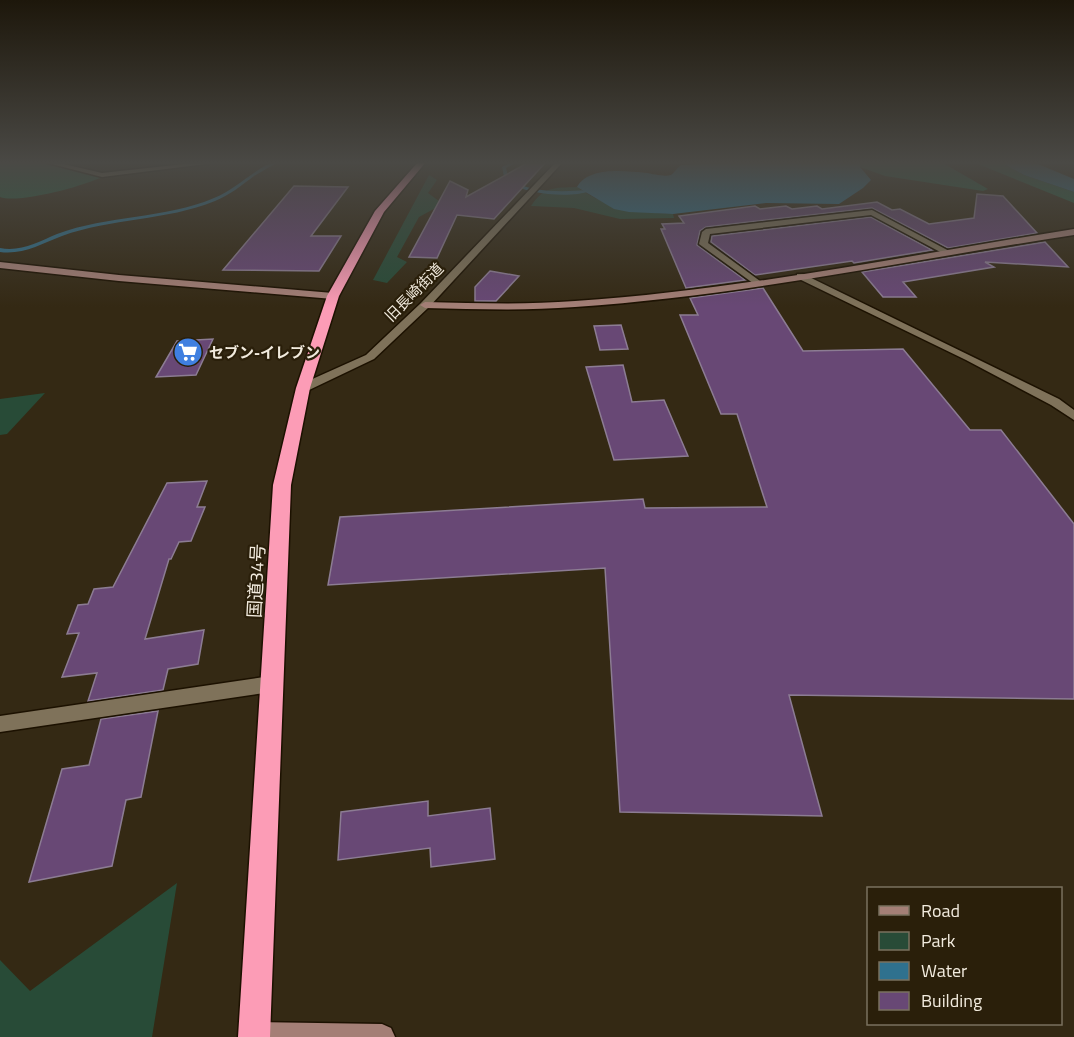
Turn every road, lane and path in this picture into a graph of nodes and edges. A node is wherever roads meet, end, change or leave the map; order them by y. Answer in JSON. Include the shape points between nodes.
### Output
{"nodes":[{"id":1,"x":381,"y":210,"type":"edge"},
{"id":2,"x":514,"y":210,"type":"edge"},
{"id":3,"x":1074,"y":232,"type":"edge"},
{"id":4,"x":948,"y":252,"type":"junction"},
{"id":5,"x":0,"y":265,"type":"edge"},
{"id":6,"x":800,"y":276,"type":"junction"},
{"id":7,"x":757,"y":283,"type":"junction"},
{"id":8,"x":333,"y":296,"type":"junction"},
{"id":9,"x":425,"y":305,"type":"junction"},
{"id":10,"x":303,"y":388,"type":"junction"},
{"id":11,"x":1074,"y":416,"type":"edge"},
{"id":12,"x":271,"y":684,"type":"junction"},
{"id":13,"x":0,"y":724,"type":"edge"},
{"id":14,"x":254,"y":1036,"type":"edge"},
{"id":15,"x":382,"y":1037,"type":"edge"}],
"edges":[{"from":1,"to":8,"type":"highway","name":"国道34号"},
{"from":2,"to":9,"type":"street","name":"旧長崎街道"},
{"from":3,"to":4,"type":"street"},
{"from":4,"to":6,"type":"street"},
{"from":4,"to":7,"type":"street","via":[[872,212],[706,232],[703,244]]},
{"from":5,"to":8,"type":"street"},
{"from":6,"to":7,"type":"street"},
{"from":6,"to":11,"type":"street","via":[[970,358]]},
{"from":7,"to":9,"type":"street","via":[[591,303],[509,307]]},
{"from":8,"to":10,"type":"highway","name":"国道34号"},
{"from":9,"to":10,"type":"street","name":"旧長崎街道","via":[[370,357]]},
{"from":10,"to":12,"type":"highway","name":"国道34号","via":[[282,485]]},
{"from":12,"to":13,"type":"street"},
{"from":12,"to":14,"type":"highway","name":"国道34号"},
{"from":14,"to":15,"type":"street"}]}
